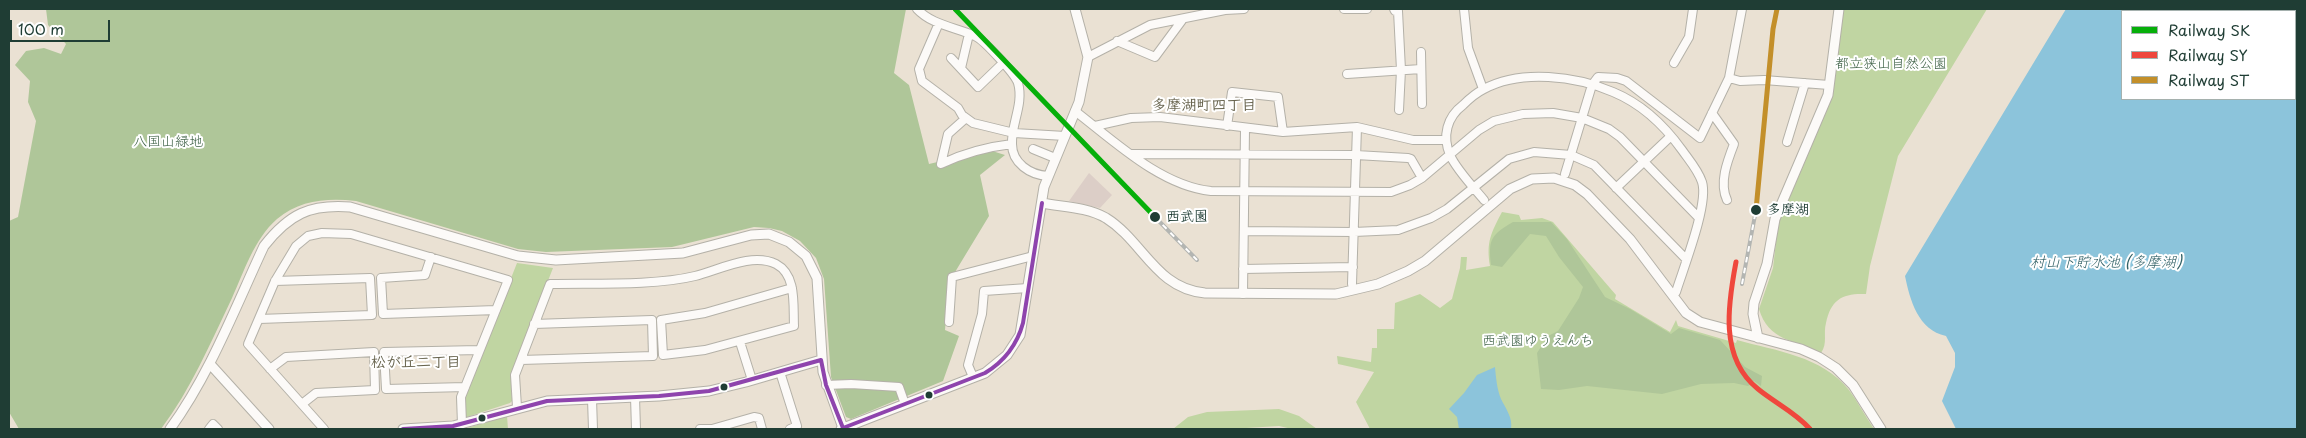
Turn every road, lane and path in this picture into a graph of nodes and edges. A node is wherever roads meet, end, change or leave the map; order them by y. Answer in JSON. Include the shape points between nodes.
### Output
{"nodes":[{"id":1,"x":917,"y":9,"type":"edge"},
{"id":2,"x":1075,"y":9,"type":"edge"},
{"id":3,"x":1244,"y":9,"type":"edge"},
{"id":4,"x":1344,"y":9,"type":"edge"},
{"id":5,"x":1367,"y":9,"type":"edge"},
{"id":6,"x":1394,"y":9,"type":"edge"},
{"id":7,"x":1464,"y":9,"type":"edge"},
{"id":8,"x":1693,"y":9,"type":"edge"},
{"id":9,"x":1742,"y":9,"type":"edge"},
{"id":10,"x":1838,"y":9,"type":"edge"},
{"id":11,"x":1183,"y":19,"type":"junction"},
{"id":12,"x":939,"y":23,"type":"junction"},
{"id":13,"x":969,"y":34,"type":"junction"},
{"id":14,"x":1117,"y":42,"type":"junction"},
{"id":15,"x":1422,"y":52,"type":"dead end"},
{"id":16,"x":1088,"y":57,"type":"junction"},
{"id":17,"x":951,"y":58,"type":"dead end"},
{"id":18,"x":1003,"y":63,"type":"junction"},
{"id":19,"x":1674,"y":63,"type":"dead end"},
{"id":20,"x":960,"y":68,"type":"junction"},
{"id":21,"x":1421,"y":69,"type":"junction"},
{"id":22,"x":1401,"y":70,"type":"junction"},
{"id":23,"x":1347,"y":74,"type":"dead end"},
{"id":24,"x":1729,"y":78,"type":"junction"},
{"id":25,"x":1806,"y":83,"type":"junction"},
{"id":26,"x":1592,"y":85,"type":"junction"},
{"id":27,"x":1829,"y":85,"type":"junction"},
{"id":28,"x":1483,"y":89,"type":"junction"},
{"id":29,"x":1422,"y":104,"type":"dead end"},
{"id":30,"x":1399,"y":110,"type":"dead end"},
{"id":31,"x":1075,"y":111,"type":"junction"},
{"id":32,"x":1712,"y":113,"type":"junction"},
{"id":33,"x":966,"y":118,"type":"junction"},
{"id":34,"x":1582,"y":118,"type":"junction"},
{"id":35,"x":1095,"y":126,"type":"junction"},
{"id":36,"x":1227,"y":126,"type":"junction"},
{"id":37,"x":1357,"y":127,"type":"junction"},
{"id":38,"x":1245,"y":129,"type":"junction"},
{"id":39,"x":1283,"y":132,"type":"junction"},
{"id":40,"x":1014,"y":133,"type":"junction"},
{"id":41,"x":1065,"y":136,"type":"junction"},
{"id":42,"x":1671,"y":136,"type":"junction"},
{"id":43,"x":1446,"y":140,"type":"junction"},
{"id":44,"x":1787,"y":142,"type":"dead end"},
{"id":45,"x":1012,"y":144,"type":"junction"},
{"id":46,"x":1033,"y":149,"type":"dead end"},
{"id":47,"x":1132,"y":154,"type":"junction"},
{"id":48,"x":1245,"y":154,"type":"junction"},
{"id":49,"x":1571,"y":154,"type":"junction"},
{"id":50,"x":1356,"y":155,"type":"junction"},
{"id":51,"x":1450,"y":156,"type":"junction"},
{"id":52,"x":1055,"y":158,"type":"junction"},
{"id":53,"x":1644,"y":162,"type":"junction"},
{"id":54,"x":1565,"y":174,"type":"dead end"},
{"id":55,"x":1048,"y":176,"type":"junction"},
{"id":56,"x":1422,"y":178,"type":"junction"},
{"id":57,"x":1473,"y":187,"type":"junction"},
{"id":58,"x":1616,"y":188,"type":"junction"},
{"id":59,"x":1244,"y":192,"type":"junction"},
{"id":60,"x":1355,"y":194,"type":"junction"},
{"id":61,"x":1484,"y":200,"type":"dead end"},
{"id":62,"x":1727,"y":200,"type":"dead end"},
{"id":63,"x":1042,"y":203,"type":"junction"},
{"id":64,"x":1699,"y":218,"type":"junction"},
{"id":65,"x":1244,"y":231,"type":"junction"},
{"id":66,"x":1354,"y":232,"type":"junction"},
{"id":67,"x":1032,"y":256,"type":"junction"},
{"id":68,"x":431,"y":257,"type":"junction"},
{"id":69,"x":1686,"y":259,"type":"junction"},
{"id":70,"x":1353,"y":267,"type":"junction"},
{"id":71,"x":1243,"y":269,"type":"junction"},
{"id":72,"x":275,"y":281,"type":"junction"},
{"id":73,"x":1352,"y":284,"type":"dead end"},
{"id":74,"x":792,"y":288,"type":"junction"},
{"id":75,"x":1028,"y":288,"type":"junction"},
{"id":76,"x":1676,"y":292,"type":"dead end"},
{"id":77,"x":1243,"y":294,"type":"junction"},
{"id":78,"x":496,"y":310,"type":"junction"},
{"id":79,"x":259,"y":319,"type":"junction"},
{"id":80,"x":949,"y":322,"type":"dead end"},
{"id":81,"x":534,"y":324,"type":"junction"},
{"id":82,"x":1758,"y":338,"type":"junction"},
{"id":83,"x":740,"y":342,"type":"junction"},
{"id":84,"x":479,"y":350,"type":"junction"},
{"id":85,"x":520,"y":360,"type":"junction"},
{"id":86,"x":821,"y":360,"type":"junction"},
{"id":87,"x":210,"y":364,"type":"junction"},
{"id":88,"x":270,"y":369,"type":"junction"},
{"id":89,"x":780,"y":372,"type":"junction"},
{"id":90,"x":973,"y":377,"type":"junction"},
{"id":91,"x":752,"y":380,"type":"junction"},
{"id":92,"x":826,"y":385,"type":"junction"},
{"id":93,"x":465,"y":387,"type":"junction"},
{"id":94,"x":635,"y":397,"type":"junction"},
{"id":95,"x":592,"y":399,"type":"junction"},
{"id":96,"x":302,"y":404,"type":"junction"},
{"id":97,"x":905,"y":404,"type":"junction"},
{"id":98,"x":517,"y":408,"type":"junction"},
{"id":99,"x":462,"y":424,"type":"junction"},
{"id":100,"x":170,"y":429,"type":"edge"},
{"id":101,"x":209,"y":429,"type":"edge"},
{"id":102,"x":218,"y":429,"type":"edge"},
{"id":103,"x":269,"y":429,"type":"edge"},
{"id":104,"x":324,"y":429,"type":"edge"},
{"id":105,"x":403,"y":429,"type":"edge"},
{"id":106,"x":410,"y":429,"type":"edge"},
{"id":107,"x":593,"y":429,"type":"edge"},
{"id":108,"x":636,"y":429,"type":"edge"},
{"id":109,"x":700,"y":429,"type":"edge"},
{"id":110,"x":762,"y":429,"type":"edge"},
{"id":111,"x":790,"y":429,"type":"edge"},
{"id":112,"x":842,"y":429,"type":"edge"},
{"id":113,"x":1881,"y":429,"type":"edge"}],
"edges":[{"from":1,"to":12,"type":"street"},
{"from":2,"to":16,"type":"street"},
{"from":3,"to":11,"type":"street"},
{"from":4,"to":5,"type":"street"},
{"from":6,"to":22,"type":"street","via":[[1398,11]]},
{"from":7,"to":28,"type":"street","via":[[1468,48]]},
{"from":8,"to":19,"type":"street","via":[[1689,37]]},
{"from":9,"to":24,"type":"street"},
{"from":10,"to":27,"type":"street"},
{"from":11,"to":14,"type":"street","via":[[1150,25]]},
{"from":11,"to":14,"type":"street","via":[[1155,57]]},
{"from":12,"to":13,"type":"street"},
{"from":12,"to":33,"type":"street","via":[[918,73],[922,81],[958,108]]},
{"from":13,"to":18,"type":"street","via":[[977,36]]},
{"from":13,"to":20,"type":"street"},
{"from":14,"to":16,"type":"street"},
{"from":15,"to":21,"type":"street"},
{"from":16,"to":31,"type":"street"},
{"from":17,"to":20,"type":"street"},
{"from":18,"to":20,"type":"street","via":[[978,88]]},
{"from":18,"to":40,"type":"street","via":[[1018,82],[1020,98]]},
{"from":21,"to":22,"type":"street"},
{"from":21,"to":29,"type":"street"},
{"from":22,"to":23,"type":"street"},
{"from":22,"to":30,"type":"street"},
{"from":24,"to":25,"type":"street"},
{"from":24,"to":32,"type":"street"},
{"from":25,"to":27,"type":"street"},
{"from":25,"to":44,"type":"street"},
{"from":26,"to":28,"type":"street","via":[[1528,77],[1507,80]]},
{"from":26,"to":32,"type":"street","via":[[1598,77],[1622,79],[1700,138]]},
{"from":26,"to":34,"type":"street"},
{"from":26,"to":42,"type":"street","via":[[1642,107]]},
{"from":27,"to":82,"type":"street","via":[[1822,110],[1775,219],[1767,264],[1753,309]]},
{"from":28,"to":43,"type":"street","via":[[1453,112],[1445,131]]},
{"from":31,"to":35,"type":"street"},
{"from":31,"to":41,"type":"street"},
{"from":32,"to":62,"type":"street","via":[[1734,144],[1722,190]]},
{"from":33,"to":40,"type":"street","via":[[973,123]]},
{"from":33,"to":45,"type":"street","via":[[948,134],[941,164],[968,152]]},
{"from":34,"to":49,"type":"street"},
{"from":34,"to":51,"type":"street","via":[[1553,113],[1507,116],[1479,130]]},
{"from":34,"to":53,"type":"street","via":[[1609,129]]},
{"from":35,"to":36,"type":"street","via":[[1153,117]]},
{"from":35,"to":47,"type":"street"},
{"from":36,"to":38,"type":"street"},
{"from":36,"to":39,"type":"street","via":[[1232,92],[1278,97]]},
{"from":37,"to":39,"type":"street"},
{"from":37,"to":43,"type":"street","via":[[1413,140]]},
{"from":37,"to":50,"type":"street"},
{"from":38,"to":39,"type":"street"},
{"from":38,"to":48,"type":"street"},
{"from":40,"to":41,"type":"street"},
{"from":40,"to":45,"type":"street"},
{"from":41,"to":52,"type":"street"},
{"from":42,"to":53,"type":"street"},
{"from":42,"to":64,"type":"street","via":[[1702,183]]},
{"from":43,"to":51,"type":"street"},
{"from":45,"to":55,"type":"street","via":[[1022,166]]},
{"from":46,"to":52,"type":"street"},
{"from":47,"to":48,"type":"street"},
{"from":47,"to":59,"type":"street","via":[[1167,179],[1185,186]]},
{"from":48,"to":50,"type":"street"},
{"from":48,"to":59,"type":"street"},
{"from":49,"to":54,"type":"street"},
{"from":49,"to":57,"type":"street","via":[[1534,152],[1517,155]]},
{"from":49,"to":58,"type":"street","via":[[1594,164]]},
{"from":50,"to":56,"type":"street","via":[[1411,159]]},
{"from":50,"to":60,"type":"street"},
{"from":51,"to":56,"type":"street"},
{"from":51,"to":57,"type":"street"},
{"from":52,"to":55,"type":"street"},
{"from":53,"to":58,"type":"street"},
{"from":53,"to":64,"type":"street"},
{"from":55,"to":63,"type":"street"},
{"from":56,"to":60,"type":"street","via":[[1391,192]]},
{"from":57,"to":61,"type":"street"},
{"from":57,"to":66,"type":"street","via":[[1447,208],[1414,225],[1398,230]]},
{"from":58,"to":69,"type":"street"},
{"from":59,"to":60,"type":"street"},
{"from":59,"to":65,"type":"street"},
{"from":60,"to":66,"type":"street"},
{"from":63,"to":67,"type":"street"},
{"from":63,"to":77,"type":"street","via":[[1089,211],[1106,218],[1167,279],[1182,288],[1197,292]]},
{"from":64,"to":69,"type":"street"},
{"from":65,"to":66,"type":"street"},
{"from":65,"to":71,"type":"street"},
{"from":66,"to":70,"type":"street"},
{"from":67,"to":75,"type":"street"},
{"from":67,"to":80,"type":"street","via":[[952,277]]},
{"from":68,"to":72,"type":"street","via":[[351,234],[322,233],[308,236],[296,246]]},
{"from":68,"to":78,"type":"street","via":[[508,280]]},
{"from":68,"to":78,"type":"street","via":[[425,275],[381,278],[383,314]]},
{"from":69,"to":76,"type":"street"},
{"from":70,"to":71,"type":"street"},
{"from":70,"to":73,"type":"street"},
{"from":71,"to":77,"type":"street"},
{"from":72,"to":79,"type":"street"},
{"from":72,"to":79,"type":"street","via":[[370,278],[372,315]]},
{"from":74,"to":81,"type":"street","via":[[790,278],[777,264],[760,259],[674,279],[550,284]]},
{"from":74,"to":83,"type":"street","via":[[794,326]]},
{"from":74,"to":83,"type":"street","via":[[705,313],[661,320],[663,355]]},
{"from":75,"to":90,"type":"street","via":[[1022,328],[1015,346],[992,369]]},
{"from":75,"to":90,"type":"street","via":[[984,291],[982,314],[968,365]]},
{"from":77,"to":82,"type":"street","via":[[1336,294],[1378,284],[1425,261],[1510,189],[1532,179],[1554,178],[1575,185],[1587,194],[1630,239],[1686,313],[1700,322]]},
{"from":78,"to":84,"type":"street"},
{"from":79,"to":88,"type":"street","via":[[248,344]]},
{"from":81,"to":85,"type":"street"},
{"from":81,"to":85,"type":"street","via":[[652,320],[654,356]]},
{"from":82,"to":113,"type":"street","via":[[1811,353],[1836,368],[1854,387]]},
{"from":83,"to":91,"type":"street"},
{"from":84,"to":93,"type":"street"},
{"from":84,"to":93,"type":"street","via":[[384,352],[386,390]]},
{"from":85,"to":98,"type":"street","via":[[515,375]]},
{"from":86,"to":87,"type":"street","via":[[817,278],[806,256],[789,242],[769,234],[751,235],[683,253],[556,260],[518,256],[350,207],[329,205],[291,218],[264,246]]},
{"from":86,"to":89,"type":"street"},
{"from":86,"to":92,"type":"street"},
{"from":87,"to":100,"type":"street","via":[[192,400]]},
{"from":87,"to":103,"type":"street"},
{"from":88,"to":96,"type":"street"},
{"from":88,"to":96,"type":"street","via":[[286,356],[374,352],[375,390],[316,393]]},
{"from":89,"to":91,"type":"street"},
{"from":89,"to":111,"type":"street","via":[[796,426]]},
{"from":90,"to":97,"type":"street"},
{"from":91,"to":94,"type":"street","via":[[688,394]]},
{"from":92,"to":97,"type":"street","via":[[899,387]]},
{"from":92,"to":112,"type":"street"},
{"from":93,"to":99,"type":"street","via":[[460,404]]},
{"from":94,"to":95,"type":"street"},
{"from":94,"to":108,"type":"street"},
{"from":95,"to":98,"type":"street","via":[[547,401]]},
{"from":95,"to":107,"type":"street"},
{"from":96,"to":104,"type":"street"},
{"from":97,"to":112,"type":"street"},
{"from":98,"to":99,"type":"street"},
{"from":99,"to":106,"type":"street"},
{"from":101,"to":102,"type":"street","via":[[213,424]]},
{"from":105,"to":106,"type":"street"},
{"from":109,"to":110,"type":"street","via":[[712,429],[754,417],[759,418]]}]}
